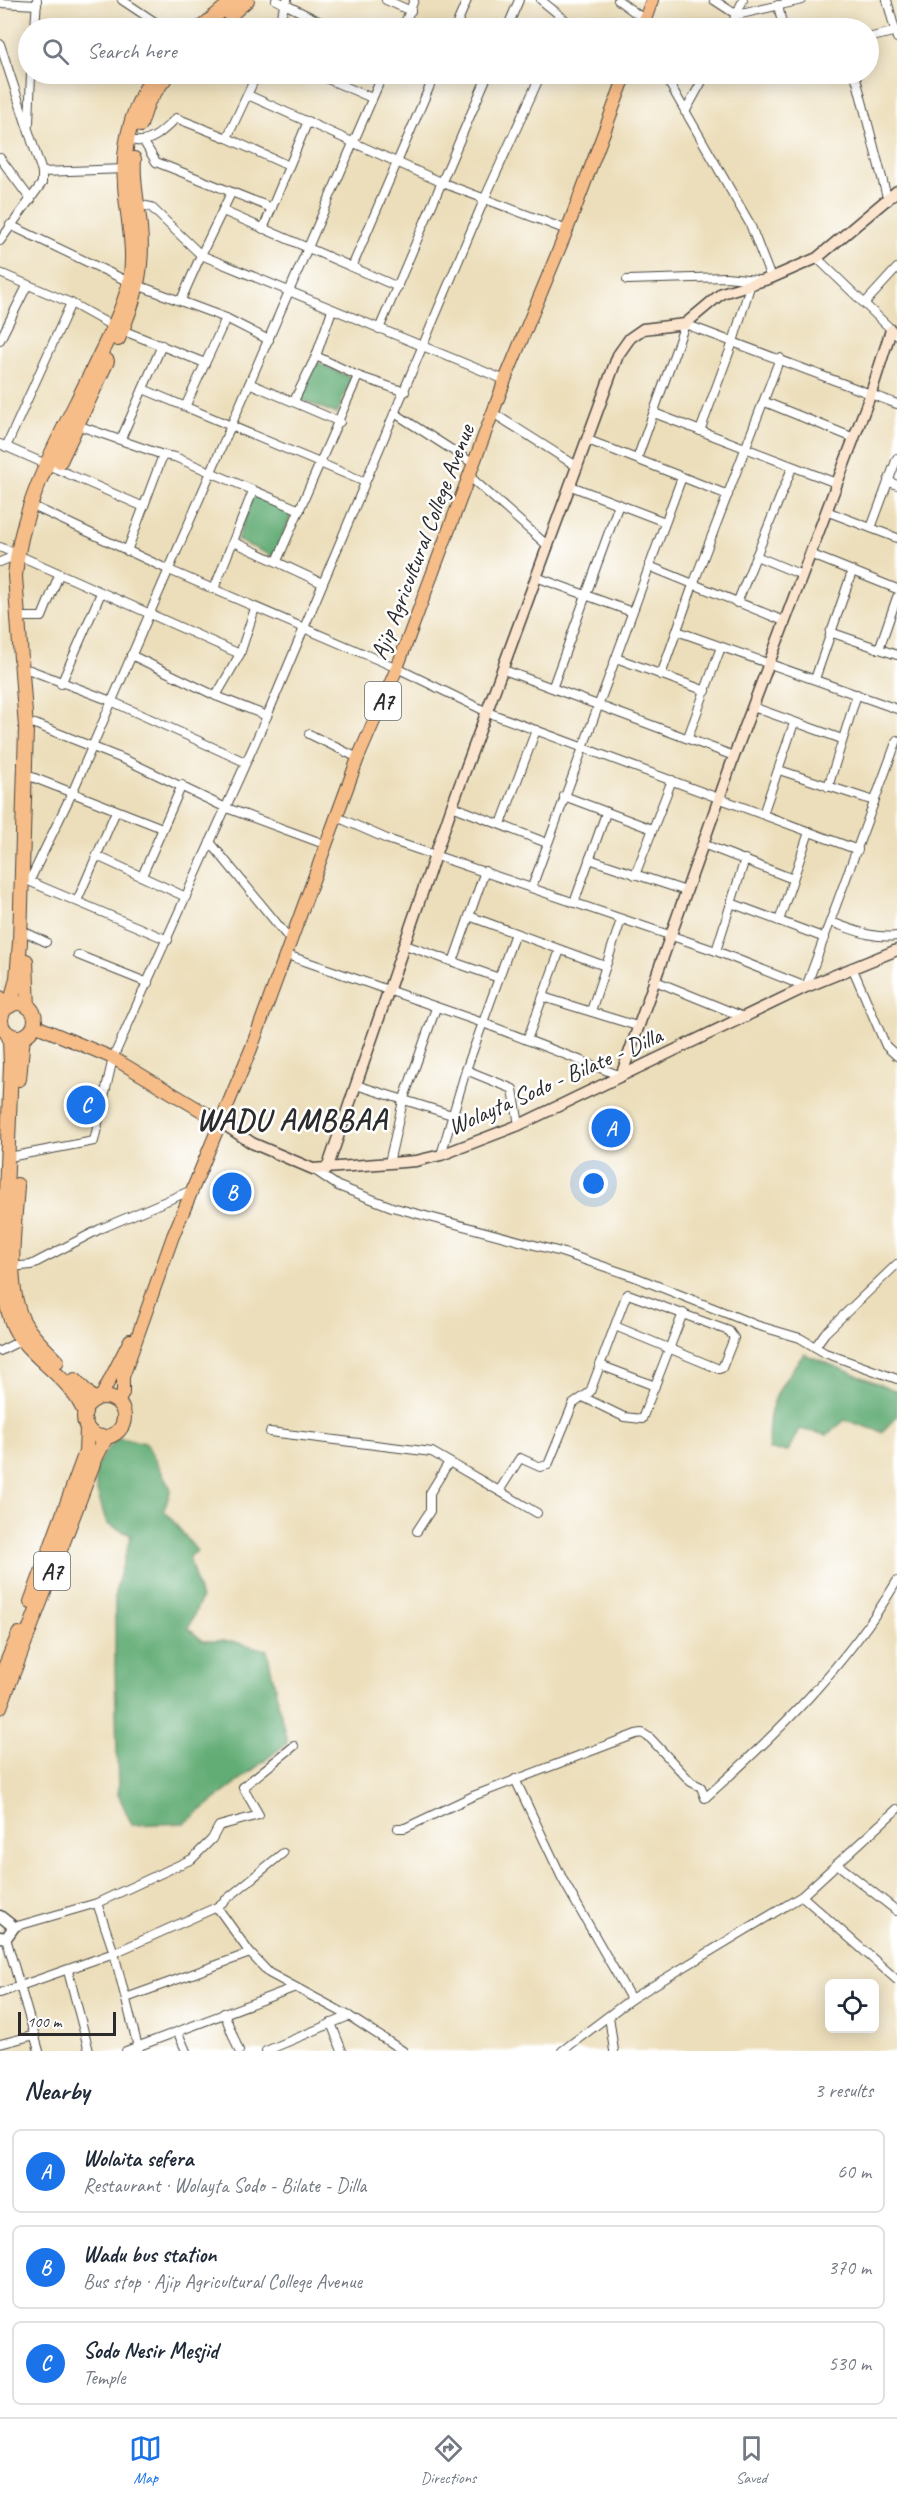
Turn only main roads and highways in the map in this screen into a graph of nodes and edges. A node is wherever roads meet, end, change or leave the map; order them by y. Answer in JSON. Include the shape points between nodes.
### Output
{"nodes":[{"id":1,"x":234,"y":0,"type":"edge"},
{"id":2,"x":247,"y":0,"type":"edge"},
{"id":3,"x":652,"y":0,"type":"edge"},
{"id":4,"x":213,"y":18,"type":"edge"},
{"id":5,"x":226,"y":18,"type":"edge"},
{"id":6,"x":646,"y":18,"type":"edge"},
{"id":7,"x":148,"y":84,"type":"edge"},
{"id":8,"x":161,"y":84,"type":"edge"},
{"id":9,"x":622,"y":84,"type":"edge"},
{"id":10,"x":897,"y":191,"type":"edge"},
{"id":11,"x":134,"y":283,"type":"junction"},
{"id":12,"x":118,"y":328,"type":"junction"},
{"id":13,"x":894,"y":332,"type":"edge"},
{"id":14,"x":52,"y":468,"type":"junction"},
{"id":15,"x":21,"y":557,"type":"junction"},
{"id":16,"x":26,"y":880,"type":"junction"},
{"id":17,"x":897,"y":950,"type":"edge"},
{"id":18,"x":28,"y":1007,"type":"junction"},
{"id":19,"x":3,"y":1008,"type":"edge"},
{"id":20,"x":34,"y":1025,"type":"junction"},
{"id":21,"x":7,"y":1033,"type":"junction"},
{"id":22,"x":23,"y":1036,"type":"junction"},
{"id":23,"x":621,"y":1076,"type":"junction"},
{"id":24,"x":222,"y":1122,"type":"junction"},
{"id":25,"x":14,"y":1157,"type":"junction"},
{"id":26,"x":327,"y":1169,"type":"junction"},
{"id":27,"x":5,"y":1268,"type":"edge"},
{"id":28,"x":140,"y":1327,"type":"junction"},
{"id":29,"x":97,"y":1399,"type":"junction"},
{"id":30,"x":118,"y":1403,"type":"junction"},
{"id":31,"x":85,"y":1413,"type":"junction"},
{"id":32,"x":87,"y":1428,"type":"junction"},
{"id":33,"x":106,"y":1437,"type":"junction"},
{"id":34,"x":9,"y":1658,"type":"edge"},
{"id":35,"x":0,"y":1679,"type":"edge"},
{"id":36,"x":0,"y":1707,"type":"edge"}],
"edges":[{"from":1,"to":4,"type":"highway"},
{"from":2,"to":5,"type":"highway"},
{"from":3,"to":6,"type":"main road"},
{"from":7,"to":11,"type":"highway","number":"A7","via":[[133,113],[124,169]]},
{"from":8,"to":11,"type":"highway","number":"A7","via":[[148,101],[134,166],[142,256]]},
{"from":9,"to":24,"type":"main road","name":"Ajip Agricultural College Avenue","number":"A7","via":[[397,668],[358,758]]},
{"from":10,"to":26,"type":"main road","via":[[817,258],[722,293],[685,324],[644,329],[630,338],[618,355],[452,806]]},
{"from":11,"to":12,"type":"highway","number":"A7"},
{"from":12,"to":14,"type":"highway","number":"A7"},
{"from":12,"to":14,"type":"highway","number":"A7","via":[[78,425]]},
{"from":13,"to":23,"type":"main road","via":[[768,663]]},
{"from":14,"to":15,"type":"highway","number":"A7"},
{"from":14,"to":15,"type":"highway","number":"A7","via":[[26,515]]},
{"from":15,"to":16,"type":"highway","number":"A7","via":[[35,724]]},
{"from":15,"to":16,"type":"highway","number":"A7","via":[[15,576],[26,728]]},
{"from":16,"to":18,"type":"highway","number":"A7"},
{"from":16,"to":19,"type":"highway","number":"A7","via":[[17,978]]},
{"from":17,"to":23,"type":"main road","name":"Wolayta Sodo - Bilate - Dilla","via":[[806,987]]},
{"from":18,"to":19,"type":"highway","via":[[19,1004]]},
{"from":18,"to":20,"type":"highway","number":"A7","via":[[34,1015]]},
{"from":19,"to":21,"type":"highway","number":"A7","via":[[2,1025]]},
{"from":20,"to":22,"type":"highway"},
{"from":20,"to":24,"type":"main road","via":[[113,1058]]},
{"from":21,"to":22,"type":"highway"},
{"from":21,"to":25,"type":"highway","number":"A7"},
{"from":22,"to":25,"type":"highway","number":"A7"},
{"from":23,"to":26,"type":"main road","name":"Wolayta Sodo - Bilate - Dilla","via":[[519,1125],[441,1155]]},
{"from":24,"to":26,"type":"main road","name":"Wolayta Sodo - Bilate - Dilla","via":[[252,1143],[313,1169]]},
{"from":24,"to":28,"type":"main road","name":"Ajip Agricultural College Avenue","number":"A7","via":[[173,1236]]},
{"from":25,"to":27,"type":"highway","number":"A7"},
{"from":27,"to":29,"type":"highway","number":"A7","via":[[24,1324]]},
{"from":27,"to":31,"type":"highway","number":"A7","via":[[9,1316],[22,1340],[65,1379]]},
{"from":28,"to":29,"type":"main road","number":"A7"},
{"from":28,"to":30,"type":"main road","number":"A7"},
{"from":29,"to":30,"type":"highway"},
{"from":29,"to":31,"type":"highway","number":"A7"},
{"from":30,"to":33,"type":"highway","number":"A7","via":[[123,1424]]},
{"from":31,"to":32,"type":"highway","number":"A7"},
{"from":32,"to":33,"type":"highway"},
{"from":32,"to":34,"type":"highway","number":"A7","via":[[86,1452]]},
{"from":33,"to":34,"type":"highway","number":"A7"},
{"from":34,"to":35,"type":"highway","number":"A7"},
{"from":34,"to":36,"type":"highway","number":"A7"}]}
